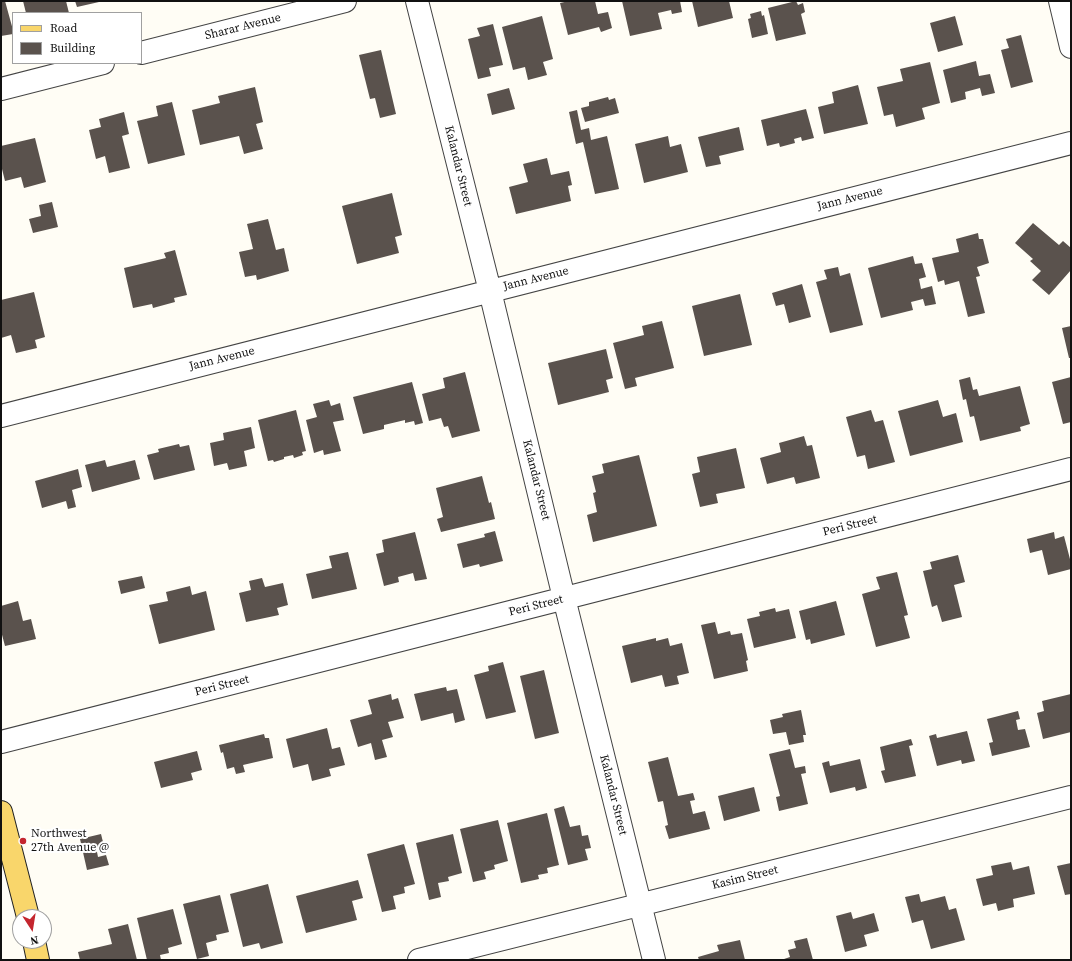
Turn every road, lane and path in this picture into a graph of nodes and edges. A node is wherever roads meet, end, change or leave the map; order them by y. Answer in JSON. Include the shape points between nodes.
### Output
{"nodes":[{"id":1,"x":345,"y":1,"type":"edge"},
{"id":2,"x":417,"y":1,"type":"edge"},
{"id":3,"x":1060,"y":1,"type":"edge"},
{"id":4,"x":1071,"y":47,"type":"edge"},
{"id":5,"x":142,"y":53,"type":"edge"},
{"id":6,"x":99,"y":64,"type":"edge"},
{"id":7,"x":1,"y":89,"type":"edge"},
{"id":8,"x":1071,"y":143,"type":"edge"},
{"id":9,"x":490,"y":291,"type":"junction"},
{"id":10,"x":1,"y":416,"type":"edge"},
{"id":11,"x":1071,"y":469,"type":"edge"},
{"id":12,"x":564,"y":598,"type":"junction"},
{"id":13,"x":1,"y":742,"type":"edge"},
{"id":14,"x":1071,"y":797,"type":"edge"},
{"id":15,"x":1,"y":812,"type":"edge"},
{"id":16,"x":640,"y":904,"type":"junction"},
{"id":17,"x":26,"y":909,"type":"edge"},
{"id":18,"x":36,"y":949,"type":"edge"},
{"id":19,"x":38,"y":960,"type":"edge"},
{"id":20,"x":419,"y":960,"type":"edge"},
{"id":21,"x":654,"y":960,"type":"edge"}],
"edges":[{"from":1,"to":5,"type":"street","name":"Sharar Avenue"},
{"from":2,"to":9,"type":"street","name":"Kalandar Street"},
{"from":3,"to":4,"type":"street"},
{"from":6,"to":7,"type":"street"},
{"from":8,"to":9,"type":"street","name":"Jann Avenue"},
{"from":9,"to":10,"type":"street","name":"Jann Avenue"},
{"from":9,"to":12,"type":"street","name":"Kalandar Street"},
{"from":11,"to":12,"type":"street","name":"Peri Street"},
{"from":12,"to":13,"type":"street","name":"Peri Street"},
{"from":12,"to":16,"type":"street","name":"Kalandar Street"},
{"from":14,"to":16,"type":"street","name":"Kasim Street"},
{"from":15,"to":17,"type":"main road"},
{"from":16,"to":20,"type":"street","name":"Kasim Street"},
{"from":16,"to":21,"type":"street","name":"Kalandar Street"},
{"from":18,"to":19,"type":"main road"}]}
